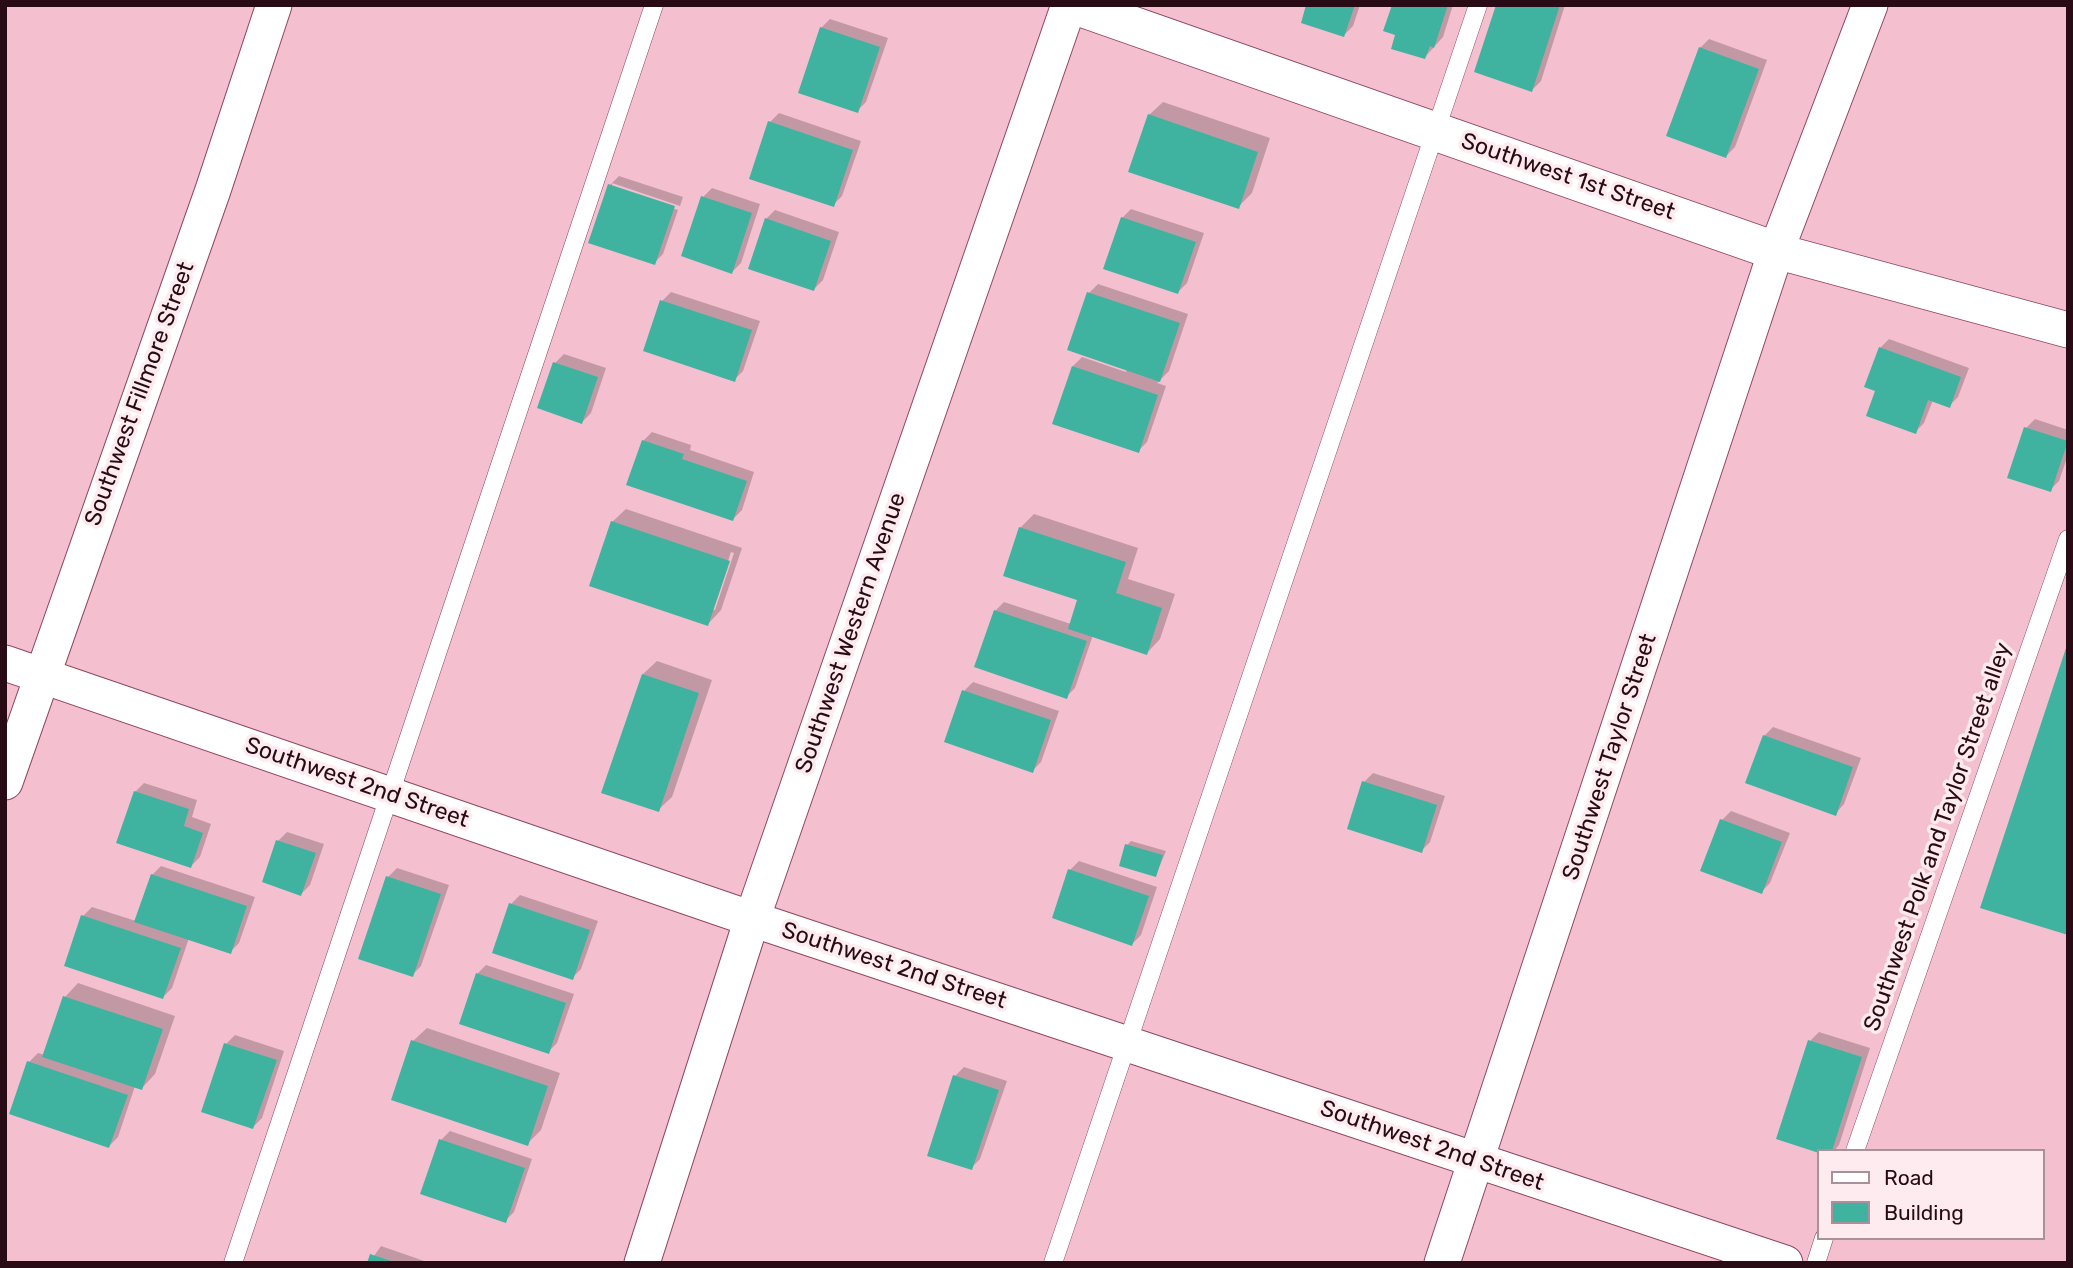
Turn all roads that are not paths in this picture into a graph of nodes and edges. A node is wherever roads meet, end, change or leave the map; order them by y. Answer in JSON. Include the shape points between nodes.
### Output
{"nodes":[{"id":1,"x":274,"y":5,"type":"edge"},
{"id":2,"x":654,"y":5,"type":"edge"},
{"id":3,"x":1071,"y":5,"type":"edge"},
{"id":4,"x":1478,"y":5,"type":"edge"},
{"id":5,"x":1870,"y":5,"type":"edge"},
{"id":6,"x":1436,"y":131,"type":"junction"},
{"id":7,"x":1776,"y":251,"type":"junction"},
{"id":8,"x":2068,"y":330,"type":"edge"},
{"id":9,"x":2068,"y":539,"type":"edge"},
{"id":10,"x":5,"y":663,"type":"edge"},
{"id":11,"x":41,"y":674,"type":"junction"},
{"id":12,"x":5,"y":782,"type":"edge"},
{"id":13,"x":391,"y":794,"type":"junction"},
{"id":14,"x":752,"y":919,"type":"junction"},
{"id":15,"x":1126,"y":1042,"type":"junction"},
{"id":16,"x":1856,"y":1149,"type":"edge"},
{"id":17,"x":1476,"y":1161,"type":"junction"},
{"id":18,"x":1823,"y":1240,"type":"edge"},
{"id":19,"x":233,"y":1263,"type":"edge"},
{"id":20,"x":642,"y":1263,"type":"edge"},
{"id":21,"x":1053,"y":1263,"type":"edge"},
{"id":22,"x":1442,"y":1263,"type":"edge"},
{"id":23,"x":1785,"y":1263,"type":"edge"},
{"id":24,"x":1816,"y":1263,"type":"edge"}],
"edges":[{"from":1,"to":11,"type":"street","name":"Southwest Fillmore Street"},
{"from":2,"to":13,"type":"lane"},
{"from":3,"to":6,"type":"street","name":"Southwest 1st Street"},
{"from":3,"to":14,"type":"street","name":"Southwest Western Avenue"},
{"from":4,"to":6,"type":"lane"},
{"from":5,"to":7,"type":"street","name":"Southwest Taylor Street"},
{"from":6,"to":7,"type":"street","name":"Southwest 1st Street"},
{"from":6,"to":15,"type":"lane"},
{"from":7,"to":8,"type":"street","name":"Southwest 1st Street"},
{"from":7,"to":17,"type":"street","name":"Southwest Taylor Street"},
{"from":9,"to":16,"type":"lane","name":"Southwest Polk and Taylor Street alley"},
{"from":10,"to":11,"type":"street","name":"Southwest 2nd Street"},
{"from":11,"to":12,"type":"street","name":"Southwest Fillmore Street"},
{"from":11,"to":13,"type":"street","name":"Southwest 2nd Street"},
{"from":13,"to":14,"type":"street","name":"Southwest 2nd Street"},
{"from":13,"to":19,"type":"lane"},
{"from":14,"to":15,"type":"street","name":"Southwest 2nd Street"},
{"from":14,"to":20,"type":"street","name":"Southwest Western Avenue"},
{"from":15,"to":17,"type":"street","name":"Southwest 2nd Street"},
{"from":15,"to":21,"type":"lane"},
{"from":17,"to":22,"type":"street","name":"Southwest Taylor Street"},
{"from":17,"to":23,"type":"street","name":"Southwest 2nd Street"},
{"from":18,"to":24,"type":"lane"}]}
